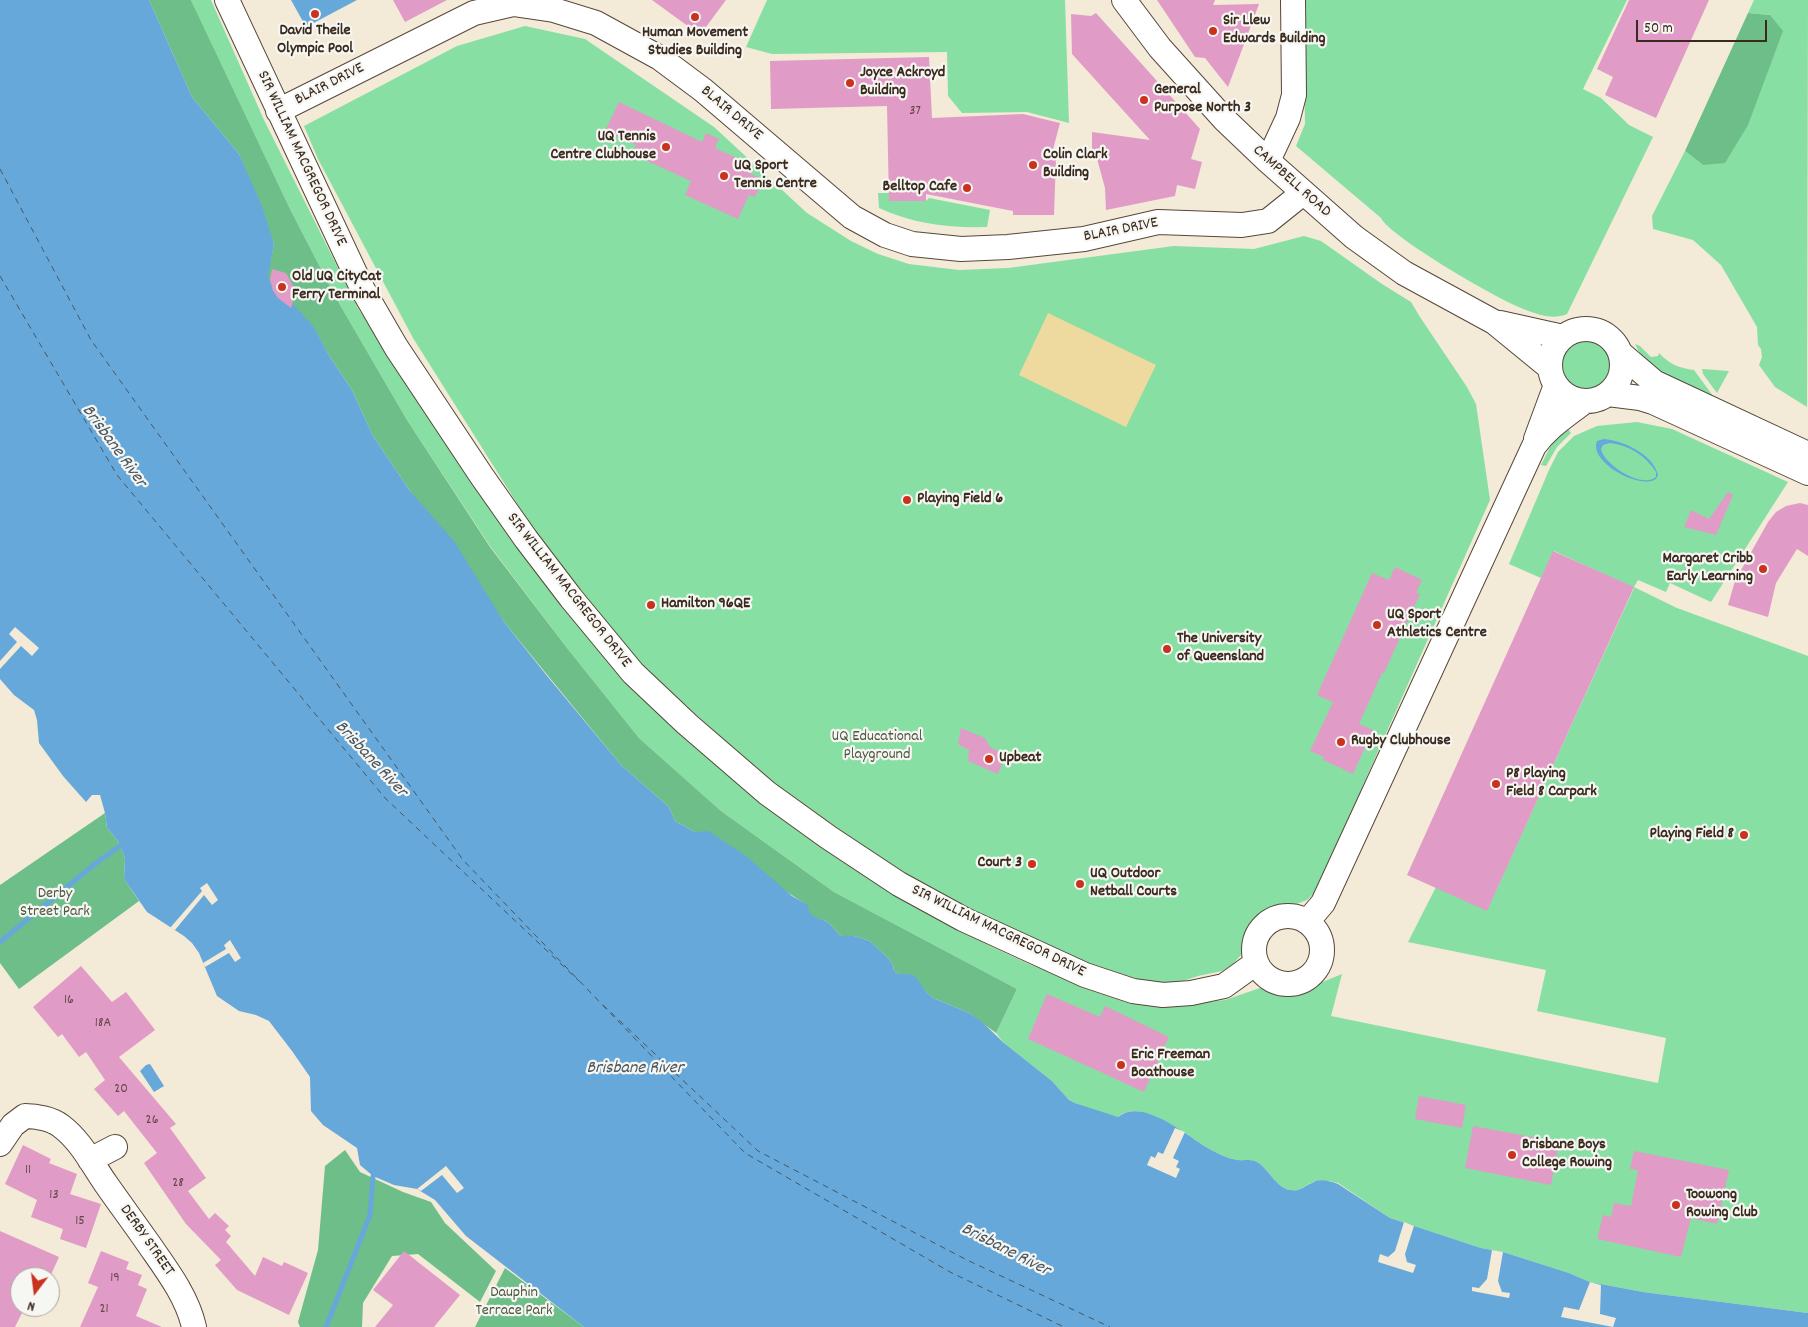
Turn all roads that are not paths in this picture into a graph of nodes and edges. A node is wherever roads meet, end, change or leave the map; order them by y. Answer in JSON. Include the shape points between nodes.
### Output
{"nodes":[{"id":1,"x":227,"y":0,"type":"edge"},
{"id":2,"x":1124,"y":0,"type":"edge"},
{"id":3,"x":1293,"y":0,"type":"edge"},
{"id":4,"x":512,"y":2,"type":"edge"},
{"id":5,"x":278,"y":111,"type":"junction"},
{"id":6,"x":1268,"y":162,"type":"junction"},
{"id":7,"x":1303,"y":193,"type":"junction"},
{"id":8,"x":1494,"y":322,"type":"junction"},
{"id":9,"x":1563,"y":337,"type":"junction"},
{"id":10,"x":1620,"y":353,"type":"junction"},
{"id":11,"x":1552,"y":376,"type":"junction"},
{"id":12,"x":1608,"y":394,"type":"junction"},
{"id":13,"x":1585,"y":401,"type":"junction"},
{"id":14,"x":1534,"y":446,"type":"junction"},
{"id":15,"x":1808,"y":454,"type":"edge"},
{"id":16,"x":1808,"y":473,"type":"edge"},
{"id":17,"x":1307,"y":922,"type":"junction"},
{"id":18,"x":1256,"y":963,"type":"junction"},
{"id":19,"x":0,"y":1144,"type":"edge"},
{"id":20,"x":114,"y":1147,"type":"dead end"},
{"id":21,"x":90,"y":1160,"type":"junction"},
{"id":22,"x":194,"y":1327,"type":"edge"}],
"edges":[{"from":1,"to":5,"type":"street","name":"SIR WILLIAM MACGREGOR DRIVE"},
{"from":2,"to":6,"type":"street","name":"CAMPBELL ROAD","via":[[1160,48]]},
{"from":3,"to":6,"type":"street","via":[[1294,95],[1288,118]]},
{"from":4,"to":5,"type":"street","name":"BLAIR DRIVE","via":[[474,13]]},
{"from":4,"to":7,"type":"street","name":"BLAIR DRIVE","via":[[596,23],[660,58],[703,90],[852,217],[884,235],[912,244],[961,249],[1008,247],[1084,239],[1158,222],[1242,225],[1268,221]]},
{"from":5,"to":18,"type":"street","name":"SIR WILLIAM MACGREGOR DRIVE","via":[[363,290],[444,420],[570,598],[633,674],[687,724],[768,793],[899,884],[957,916],[1085,975],[1133,992],[1163,995],[1224,986]]},
{"from":6,"to":7,"type":"street","name":"CAMPBELL ROAD"},
{"from":7,"to":8,"type":"street","name":"CAMPBELL ROAD","via":[[1354,237],[1404,273]]},
{"from":8,"to":9,"type":"street","name":"CAMPBELL ROAD"},
{"from":8,"to":11,"type":"street","name":"CAMPBELL ROAD"},
{"from":9,"to":10,"type":"street","via":[[1573,331],[1596,330],[1608,336]]},
{"from":9,"to":11,"type":"street","via":[[1553,350]]},
{"from":10,"to":12,"type":"street","via":[[1621,374]]},
{"from":10,"to":15,"type":"street","via":[[1654,382]]},
{"from":11,"to":13,"type":"street","via":[[1569,396]]},
{"from":11,"to":14,"type":"street"},
{"from":12,"to":13,"type":"street"},
{"from":12,"to":16,"type":"street","via":[[1653,402]]},
{"from":13,"to":14,"type":"street","via":[[1547,429]]},
{"from":14,"to":17,"type":"street","via":[[1323,903]]},
{"from":17,"to":18,"type":"street","via":[[1283,916],[1264,926],[1255,942]]},
{"from":17,"to":18,"type":"street","via":[[1316,931],[1322,952],[1310,976],[1299,982],[1277,982],[1268,978]]},
{"from":19,"to":21,"type":"street","name":"DERBY STREET","via":[[23,1117],[36,1117],[58,1124],[74,1138]]},
{"from":20,"to":21,"type":"street"},
{"from":21,"to":22,"type":"street","name":"DERBY STREET","via":[[177,1285]]}]}
